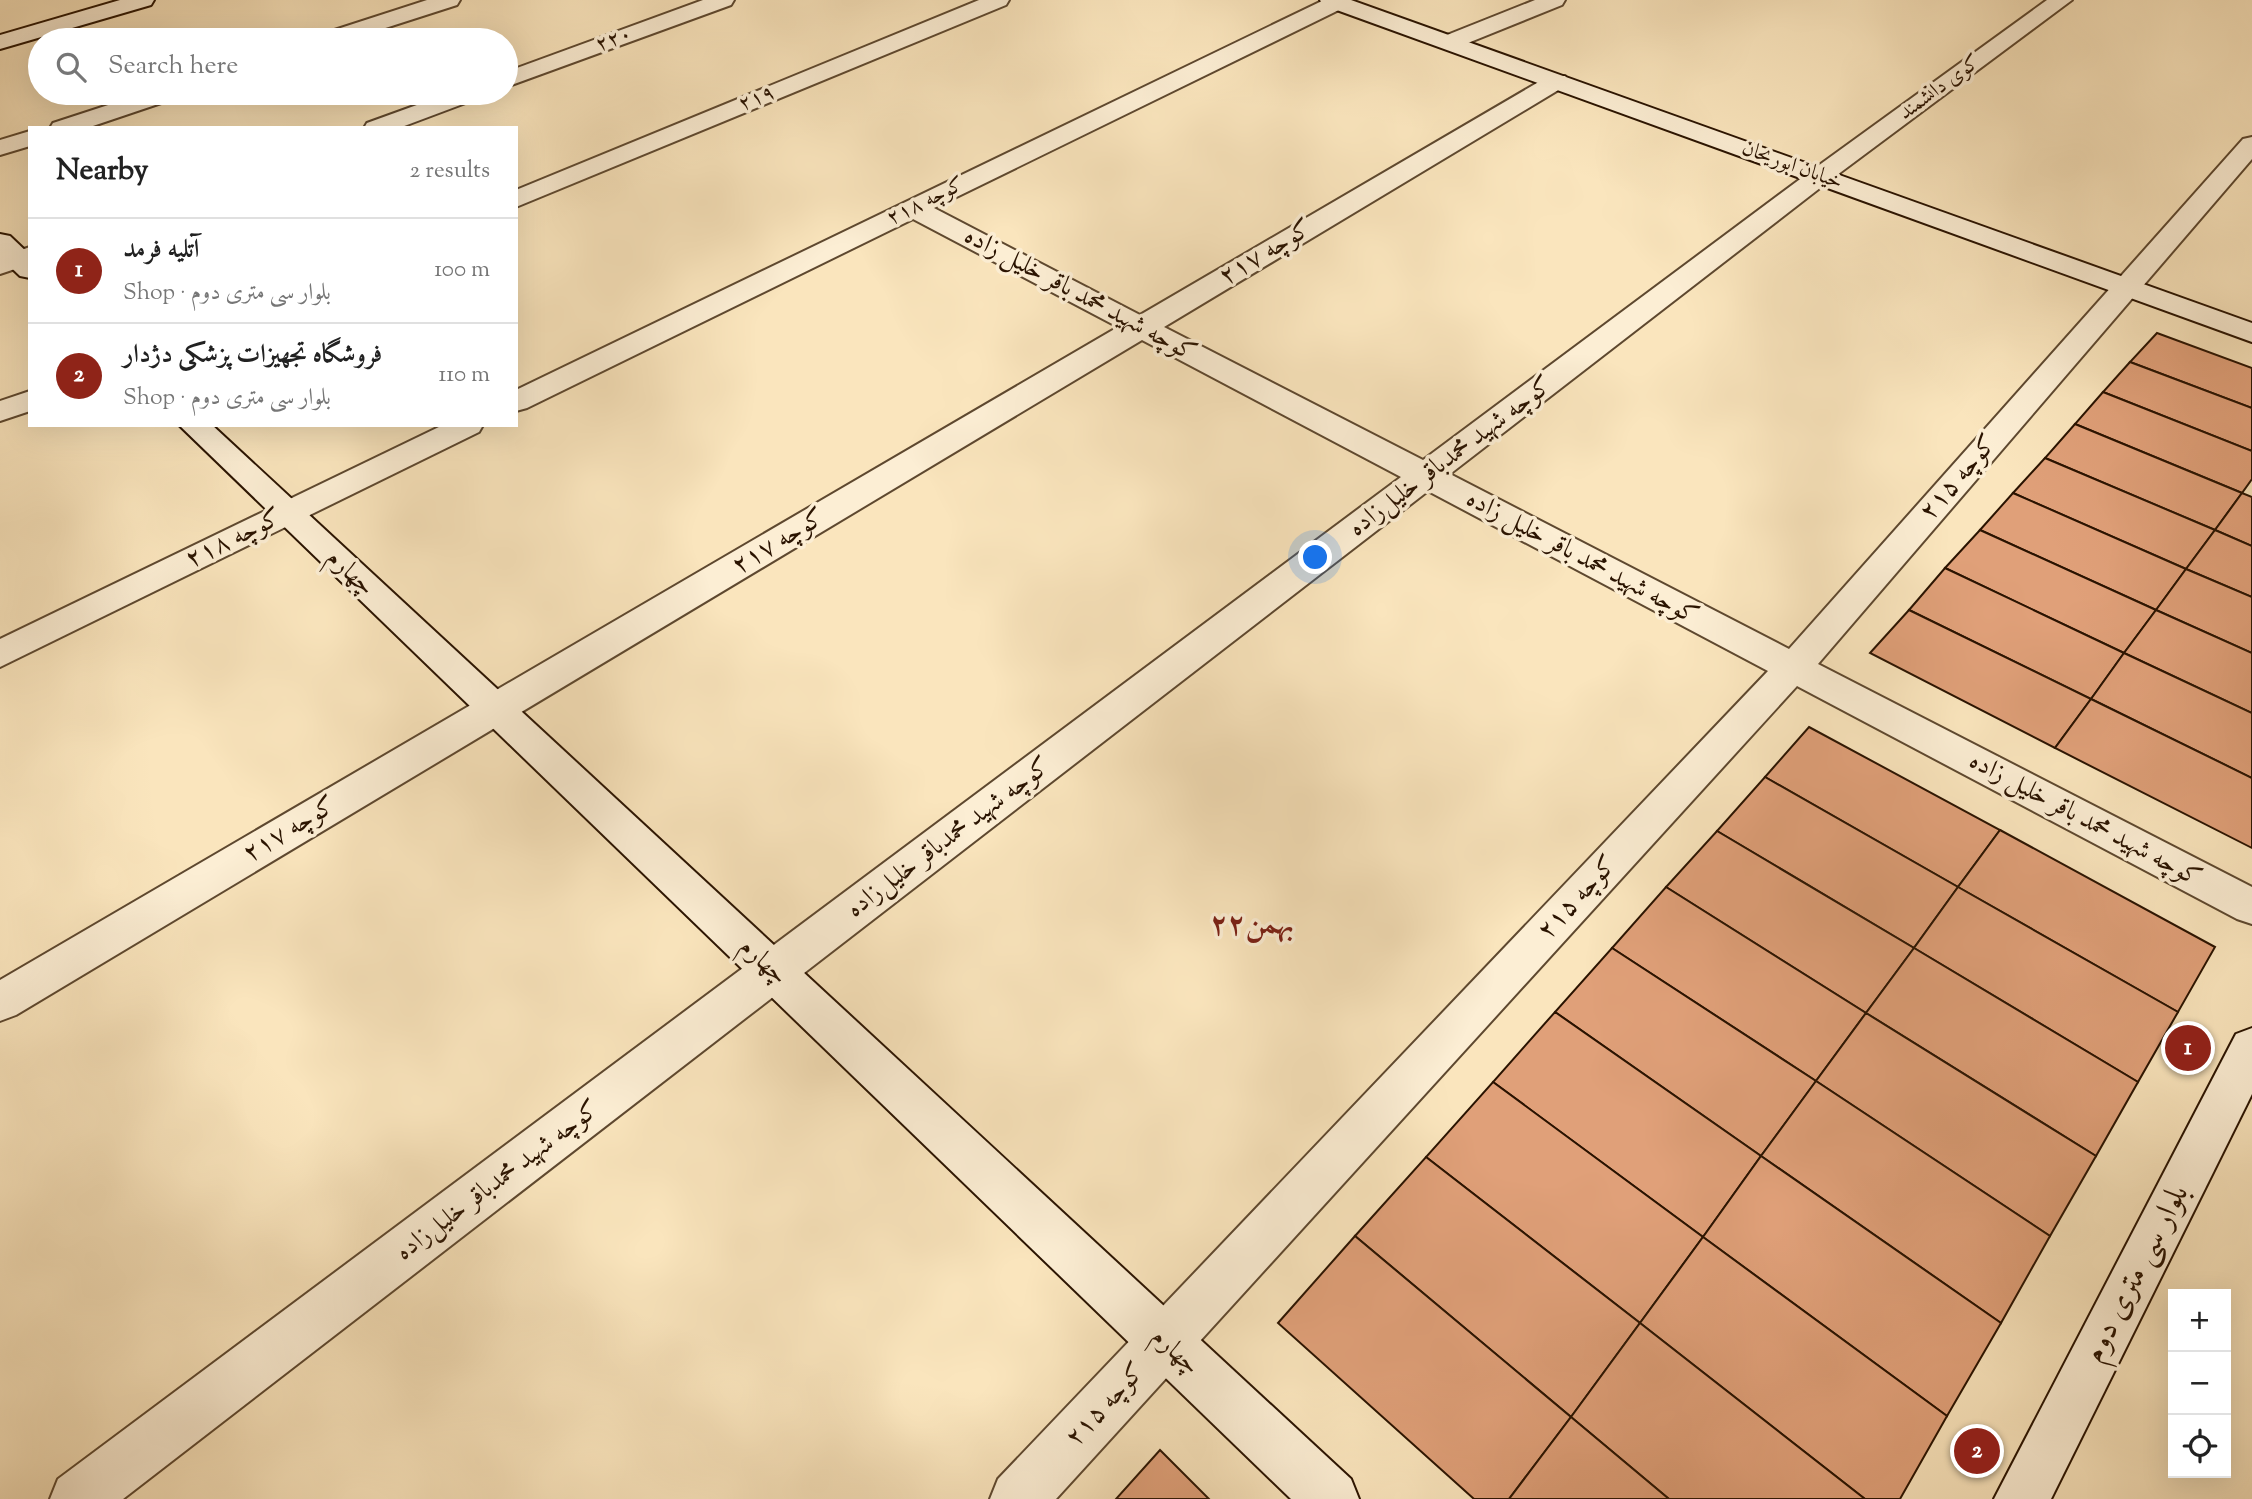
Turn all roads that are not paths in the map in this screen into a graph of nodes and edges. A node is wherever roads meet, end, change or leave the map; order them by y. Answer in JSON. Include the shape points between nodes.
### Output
{"nodes":[{"id":1,"x":143,"y":0,"type":"edge"},
{"id":2,"x":449,"y":0,"type":"edge"},
{"id":3,"x":723,"y":0,"type":"edge"},
{"id":4,"x":998,"y":0,"type":"edge"},
{"id":5,"x":1554,"y":0,"type":"edge"},
{"id":6,"x":2061,"y":0,"type":"edge"},
{"id":7,"x":1334,"y":1,"type":"edge"},
{"id":8,"x":48,"y":28,"type":"edge"},
{"id":9,"x":364,"y":28,"type":"edge"},
{"id":10,"x":28,"y":34,"type":"edge"},
{"id":11,"x":0,"y":42,"type":"edge"},
{"id":12,"x":1450,"y":42,"type":"junction"},
{"id":13,"x":518,"y":76,"type":"edge"},
{"id":14,"x":1557,"y":81,"type":"junction"},
{"id":15,"x":132,"y":105,"type":"edge"},
{"id":16,"x":438,"y":105,"type":"edge"},
{"id":17,"x":68,"y":126,"type":"edge"},
{"id":18,"x":381,"y":126,"type":"edge"},
{"id":19,"x":28,"y":139,"type":"edge"},
{"id":20,"x":2252,"y":144,"type":"edge"},
{"id":21,"x":0,"y":148,"type":"edge"},
{"id":22,"x":1820,"y":176,"type":"junction"},
{"id":23,"x":518,"y":198,"type":"edge"},
{"id":24,"x":913,"y":208,"type":"junction"},
{"id":25,"x":2126,"y":287,"type":"junction"},
{"id":26,"x":1141,"y":327,"type":"junction"},
{"id":27,"x":2252,"y":333,"type":"edge"},
{"id":28,"x":28,"y":401,"type":"edge"},
{"id":29,"x":518,"y":401,"type":"edge"},
{"id":30,"x":0,"y":412,"type":"edge"},
{"id":31,"x":196,"y":427,"type":"edge"},
{"id":32,"x":464,"y":427,"type":"edge"},
{"id":33,"x":1426,"y":476,"type":"junction"},
{"id":34,"x":288,"y":513,"type":"junction"},
{"id":35,"x":0,"y":654,"type":"edge"},
{"id":36,"x":1793,"y":668,"type":"junction"},
{"id":37,"x":495,"y":710,"type":"junction"},
{"id":38,"x":2252,"y":907,"type":"edge"},
{"id":39,"x":773,"y":972,"type":"junction"},
{"id":40,"x":0,"y":1002,"type":"edge"},
{"id":41,"x":2252,"y":1048,"type":"edge"},
{"id":42,"x":1164,"y":1342,"type":"junction"},
{"id":43,"x":78,"y":1499,"type":"edge"},
{"id":44,"x":1018,"y":1499,"type":"edge"},
{"id":45,"x":1331,"y":1499,"type":"edge"},
{"id":46,"x":2022,"y":1499,"type":"edge"}],
"edges":[{"from":1,"to":8,"type":"street"},
{"from":2,"to":9,"type":"street"},
{"from":3,"to":13,"type":"street","name":"۲۲۰"},
{"from":4,"to":23,"type":"street","name":"۲۱۹"},
{"from":5,"to":12,"type":"street"},
{"from":6,"to":22,"type":"street","name":"کوی دانشمند"},
{"from":7,"to":12,"type":"street","name":"خیابان ابوریحان"},
{"from":7,"to":24,"type":"street","name":"کوچه ۲۱۸"},
{"from":10,"to":11,"type":"street"},
{"from":12,"to":14,"type":"street","name":"خیابان ابوریحان"},
{"from":14,"to":22,"type":"street","name":"خیابان ابوریحان"},
{"from":14,"to":26,"type":"street","name":"کوچه ۲۱۷"},
{"from":15,"to":17,"type":"street"},
{"from":16,"to":18,"type":"street"},
{"from":19,"to":21,"type":"street"},
{"from":20,"to":25,"type":"street","name":"کوچه ۲۱۵"},
{"from":22,"to":25,"type":"street","name":"خیابان ابوریحان"},
{"from":22,"to":33,"type":"street","name":"کوچه شهید محمدباقر خلیل‌زاده"},
{"from":24,"to":26,"type":"street","name":"کوچه شهید محمد باقر خلیل زاده"},
{"from":24,"to":29,"type":"street","name":"کوچه ۲۱۸"},
{"from":25,"to":27,"type":"street","name":"خیابان ابوریحان"},
{"from":25,"to":36,"type":"street","name":"کوچه ۲۱۵"},
{"from":26,"to":33,"type":"street","name":"کوچه شهید محمد باقر خلیل زاده"},
{"from":26,"to":37,"type":"street","name":"کوچه ۲۱۷"},
{"from":28,"to":30,"type":"street"},
{"from":31,"to":34,"type":"street","name":"چهارم"},
{"from":32,"to":34,"type":"street","name":"کوچه ۲۱۸"},
{"from":33,"to":36,"type":"street","name":"کوچه شهید محمد باقر خلیل زاده"},
{"from":33,"to":39,"type":"street","name":"کوچه شهید محمدباقر خلیل‌زاده"},
{"from":34,"to":35,"type":"street","name":"کوچه ۲۱۸"},
{"from":34,"to":37,"type":"street","name":"چهارم"},
{"from":36,"to":38,"type":"street","name":"کوچه شهید محمد باقر خلیل زاده"},
{"from":36,"to":42,"type":"street","name":"کوچه ۲۱۵"},
{"from":37,"to":39,"type":"street","name":"چهارم"},
{"from":37,"to":40,"type":"street","name":"کوچه ۲۱۷"},
{"from":39,"to":42,"type":"street","name":"چهارم"},
{"from":39,"to":43,"type":"street","name":"کوچه شهید محمدباقر خلیل‌زاده"},
{"from":41,"to":46,"type":"street","name":"بلوار سی متری دوم"},
{"from":42,"to":44,"type":"street","name":"کوچه ۲۱۵"},
{"from":42,"to":45,"type":"street","name":"چهارم"}]}
